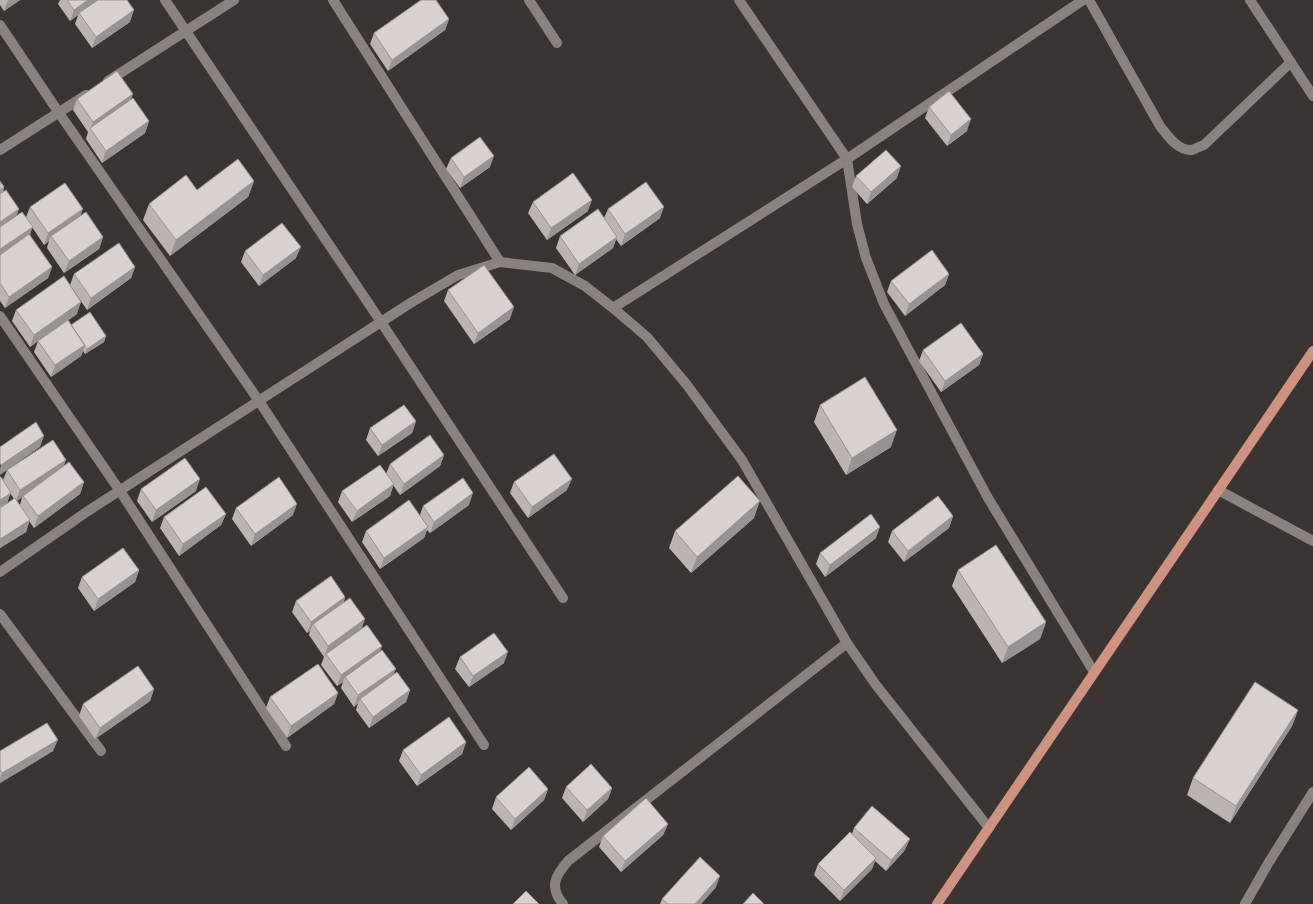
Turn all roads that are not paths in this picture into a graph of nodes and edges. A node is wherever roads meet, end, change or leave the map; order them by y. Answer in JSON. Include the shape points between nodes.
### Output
{"nodes":[{"id":1,"x":166,"y":0,"type":"edge"},
{"id":2,"x":234,"y":0,"type":"edge"},
{"id":3,"x":333,"y":0,"type":"edge"},
{"id":4,"x":529,"y":0,"type":"edge"},
{"id":5,"x":740,"y":0,"type":"edge"},
{"id":6,"x":1083,"y":0,"type":"edge"},
{"id":7,"x":1089,"y":0,"type":"edge"},
{"id":8,"x":1250,"y":0,"type":"edge"},
{"id":9,"x":0,"y":25,"type":"edge"},
{"id":10,"x":186,"y":30,"type":"junction"},
{"id":11,"x":557,"y":43,"type":"dead end"},
{"id":12,"x":1291,"y":62,"type":"junction"},
{"id":13,"x":1313,"y":96,"type":"edge"},
{"id":14,"x":59,"y":113,"type":"junction"},
{"id":15,"x":0,"y":150,"type":"edge"},
{"id":16,"x":847,"y":159,"type":"junction"},
{"id":17,"x":500,"y":262,"type":"junction"},
{"id":18,"x":613,"y":308,"type":"junction"},
{"id":19,"x":0,"y":316,"type":"edge"},
{"id":20,"x":381,"y":322,"type":"junction"},
{"id":21,"x":1313,"y":351,"type":"edge"},
{"id":22,"x":259,"y":401,"type":"junction"},
{"id":23,"x":120,"y":490,"type":"junction"},
{"id":24,"x":1218,"y":490,"type":"junction"},
{"id":25,"x":1313,"y":541,"type":"edge"},
{"id":26,"x":0,"y":572,"type":"edge"},
{"id":27,"x":563,"y":598,"type":"dead end"},
{"id":28,"x":0,"y":614,"type":"edge"},
{"id":29,"x":847,"y":642,"type":"junction"},
{"id":30,"x":1094,"y":672,"type":"junction"},
{"id":31,"x":484,"y":745,"type":"dead end"},
{"id":32,"x":286,"y":746,"type":"dead end"},
{"id":33,"x":101,"y":751,"type":"dead end"},
{"id":34,"x":1313,"y":792,"type":"edge"},
{"id":35,"x":988,"y":828,"type":"junction"},
{"id":36,"x":563,"y":904,"type":"edge"},
{"id":37,"x":937,"y":904,"type":"edge"},
{"id":38,"x":1245,"y":904,"type":"edge"}],
"edges":[{"from":1,"to":10,"type":"street"},
{"from":2,"to":10,"type":"street"},
{"from":3,"to":17,"type":"street"},
{"from":4,"to":11,"type":"street"},
{"from":5,"to":16,"type":"street"},
{"from":6,"to":16,"type":"street"},
{"from":7,"to":12,"type":"street","via":[[1160,126],[1182,148],[1192,150],[1204,145]]},
{"from":8,"to":12,"type":"street"},
{"from":9,"to":14,"type":"street"},
{"from":10,"to":14,"type":"street"},
{"from":10,"to":20,"type":"street"},
{"from":12,"to":13,"type":"street"},
{"from":14,"to":15,"type":"street"},
{"from":14,"to":22,"type":"street"},
{"from":16,"to":18,"type":"street"},
{"from":16,"to":30,"type":"street","via":[[857,224],[866,258],[884,304],[988,498]]},
{"from":17,"to":18,"type":"street","via":[[552,268],[585,286]]},
{"from":17,"to":20,"type":"street","via":[[458,275]]},
{"from":18,"to":29,"type":"street","via":[[647,337],[687,385],[742,460]]},
{"from":19,"to":23,"type":"street"},
{"from":20,"to":22,"type":"street"},
{"from":20,"to":27,"type":"street"},
{"from":21,"to":24,"type":"main road"},
{"from":22,"to":23,"type":"street"},
{"from":22,"to":31,"type":"street"},
{"from":23,"to":26,"type":"street"},
{"from":23,"to":32,"type":"street"},
{"from":24,"to":25,"type":"street"},
{"from":24,"to":30,"type":"main road"},
{"from":28,"to":33,"type":"street"},
{"from":29,"to":35,"type":"street","via":[[876,685]]},
{"from":29,"to":36,"type":"street","via":[[568,862],[555,881],[555,892]]},
{"from":30,"to":35,"type":"main road"},
{"from":34,"to":38,"type":"street"},
{"from":35,"to":37,"type":"main road"}]}
